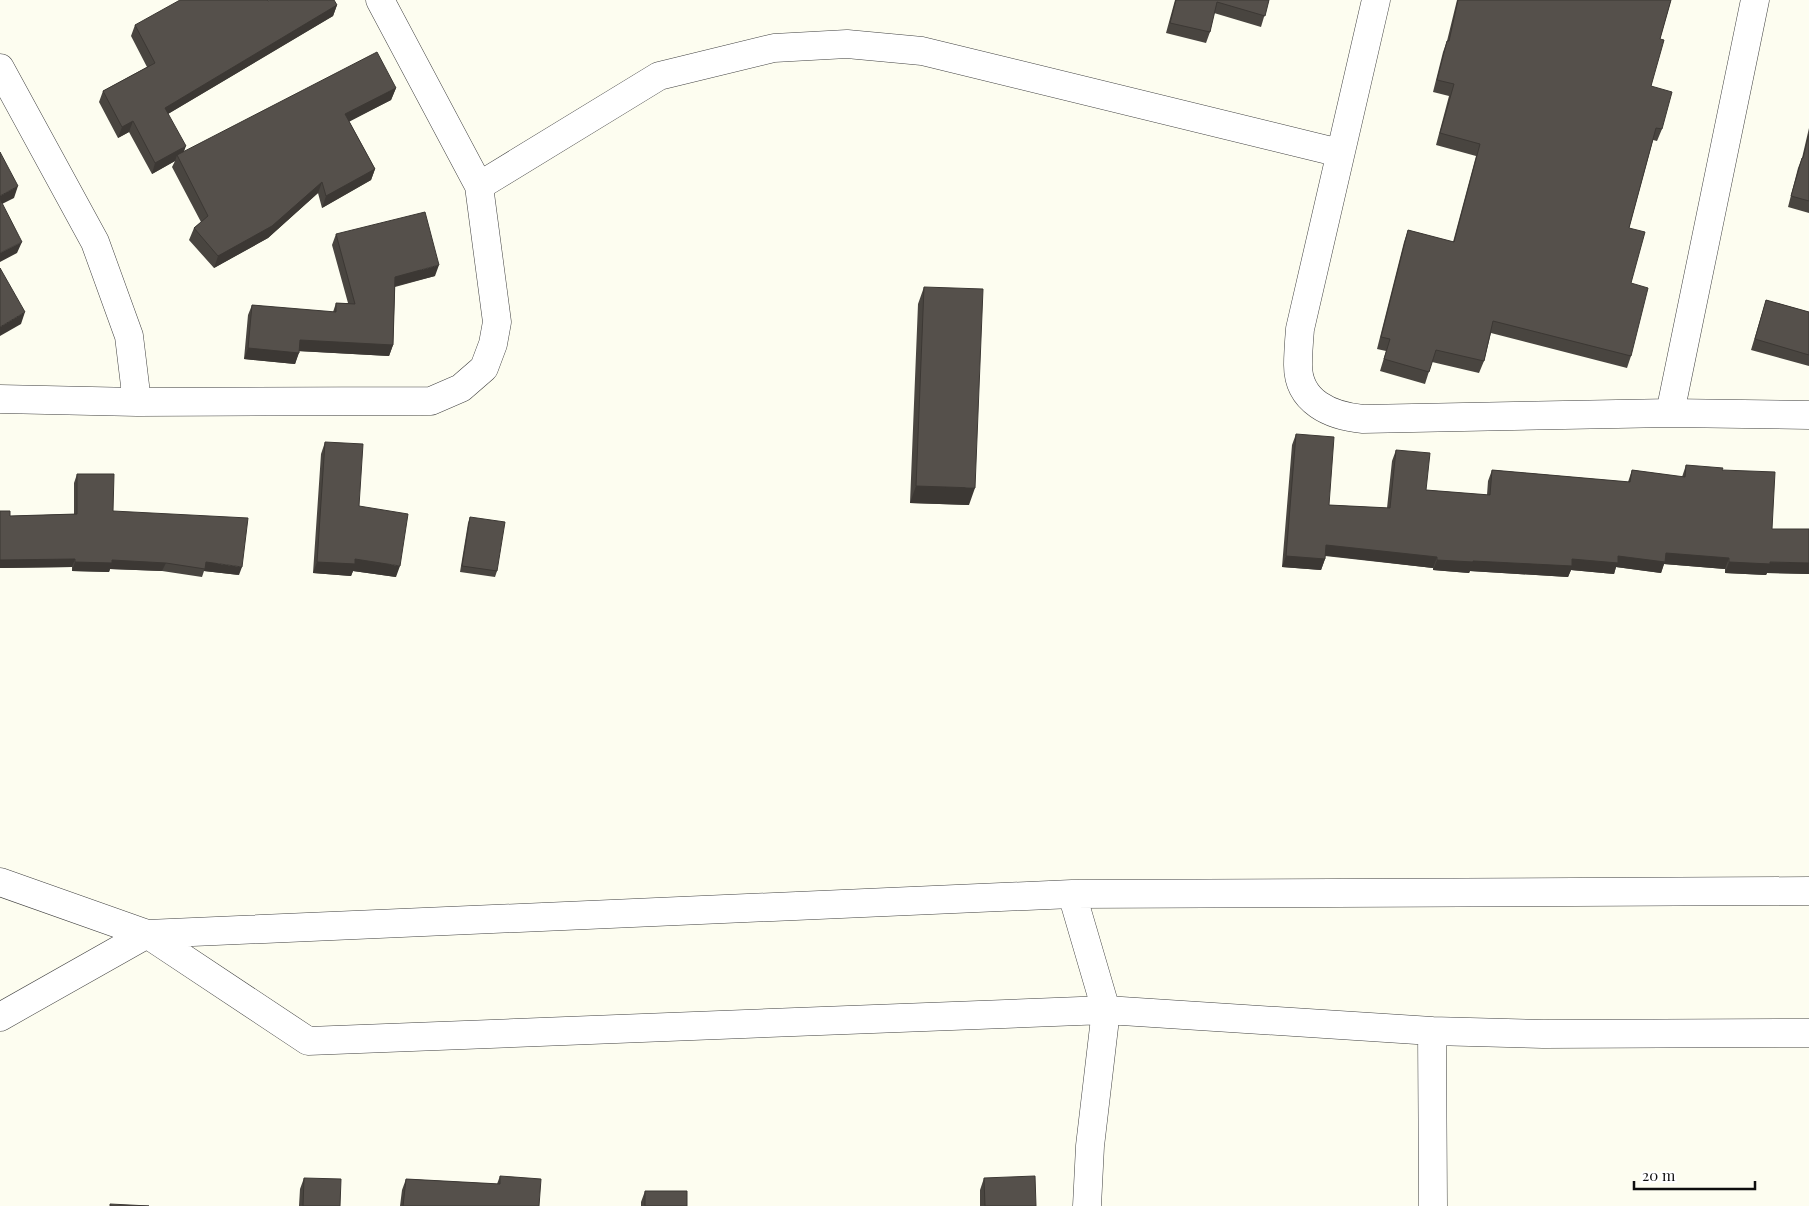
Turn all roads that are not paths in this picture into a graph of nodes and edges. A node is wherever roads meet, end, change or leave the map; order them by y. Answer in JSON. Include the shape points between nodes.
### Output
{"nodes":[{"id":1,"x":380,"y":0,"type":"edge"},
{"id":2,"x":1376,"y":0,"type":"edge"},
{"id":3,"x":1755,"y":0,"type":"edge"},
{"id":4,"x":0,"y":68,"type":"edge"},
{"id":5,"x":1340,"y":152,"type":"junction"},
{"id":6,"x":479,"y":186,"type":"junction"},
{"id":7,"x":0,"y":399,"type":"edge"},
{"id":8,"x":137,"y":402,"type":"junction"},
{"id":9,"x":1670,"y":412,"type":"junction"},
{"id":10,"x":1809,"y":415,"type":"edge"},
{"id":11,"x":0,"y":882,"type":"edge"},
{"id":12,"x":1809,"y":891,"type":"edge"},
{"id":13,"x":1072,"y":894,"type":"junction"},
{"id":14,"x":147,"y":934,"type":"junction"},
{"id":15,"x":1106,"y":1010,"type":"junction"},
{"id":16,"x":0,"y":1017,"type":"edge"},
{"id":17,"x":1432,"y":1031,"type":"junction"},
{"id":18,"x":1809,"y":1033,"type":"edge"},
{"id":19,"x":1088,"y":1206,"type":"edge"},
{"id":20,"x":1433,"y":1206,"type":"edge"}],
"edges":[{"from":1,"to":6,"type":"street"},
{"from":2,"to":5,"type":"street"},
{"from":3,"to":9,"type":"street"},
{"from":4,"to":8,"type":"street","via":[[96,242],[129,336]]},
{"from":5,"to":6,"type":"street","via":[[922,51],[847,44],[774,48],[659,76]]},
{"from":5,"to":9,"type":"street","via":[[1299,338],[1298,367],[1305,393],[1324,409],[1348,418],[1363,419]]},
{"from":6,"to":8,"type":"street","via":[[496,322],[493,344],[484,368],[461,388],[431,401]]},
{"from":7,"to":8,"type":"street"},
{"from":9,"to":10,"type":"street"},
{"from":11,"to":14,"type":"street"},
{"from":12,"to":13,"type":"street"},
{"from":13,"to":14,"type":"street"},
{"from":13,"to":15,"type":"street"},
{"from":14,"to":15,"type":"street","via":[[308,1041]]},
{"from":14,"to":16,"type":"street"},
{"from":15,"to":17,"type":"street"},
{"from":15,"to":19,"type":"street","via":[[1090,1146]]},
{"from":17,"to":18,"type":"street"},
{"from":17,"to":20,"type":"street"}]}
